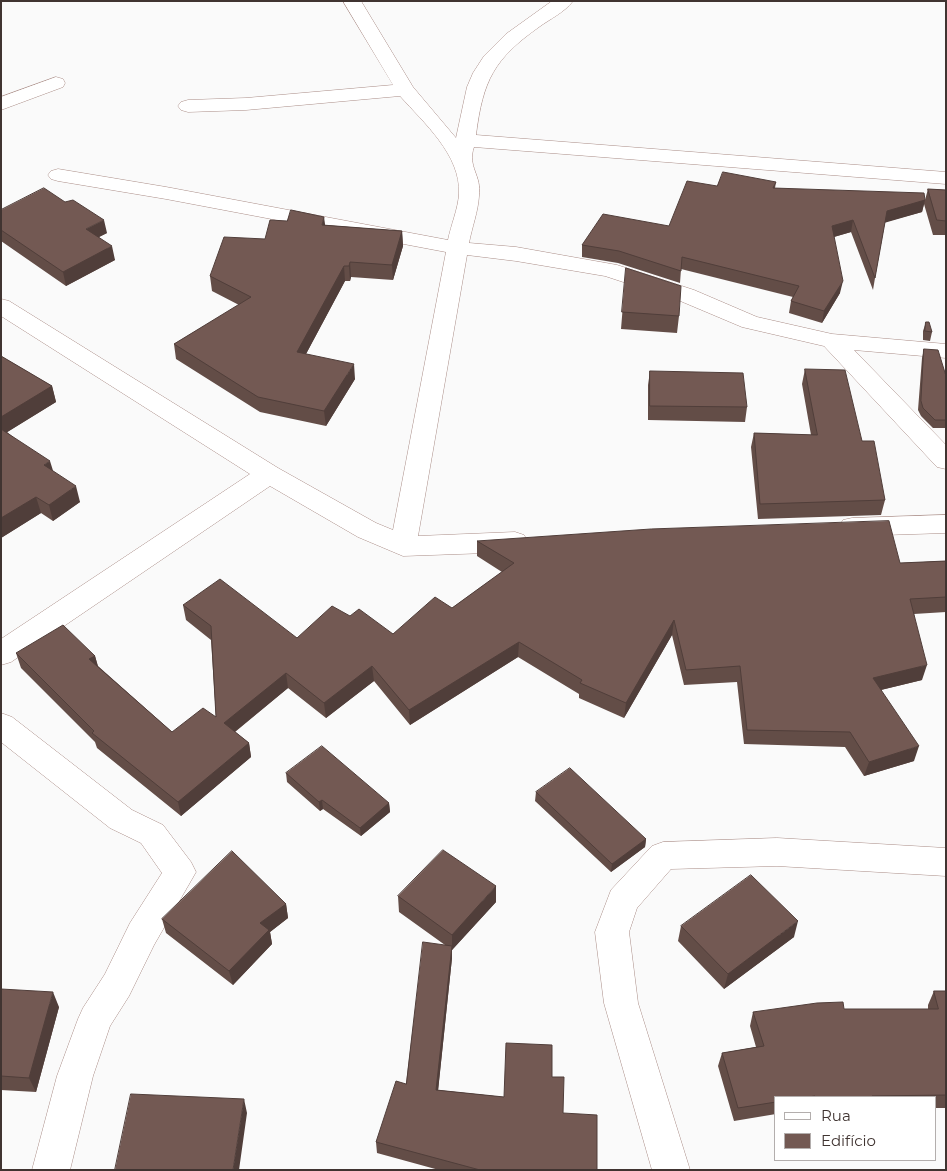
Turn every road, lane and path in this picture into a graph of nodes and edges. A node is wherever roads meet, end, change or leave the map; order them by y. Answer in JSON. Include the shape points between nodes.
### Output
{"nodes":[{"id":1,"x":352,"y":1,"type":"edge"},
{"id":2,"x":564,"y":1,"type":"edge"},
{"id":3,"x":56,"y":82,"type":"dead end"},
{"id":4,"x":405,"y":90,"type":"junction"},
{"id":5,"x":1,"y":104,"type":"edge"},
{"id":6,"x":188,"y":106,"type":"dead end"},
{"id":7,"x":463,"y":148,"type":"junction"},
{"id":8,"x":58,"y":175,"type":"dead end"},
{"id":9,"x":946,"y":178,"type":"edge"},
{"id":10,"x":458,"y":248,"type":"junction"},
{"id":11,"x":1,"y":306,"type":"edge"},
{"id":12,"x":832,"y":341,"type":"junction"},
{"id":13,"x":946,"y":351,"type":"edge"},
{"id":14,"x":946,"y":461,"type":"edge"},
{"id":15,"x":268,"y":474,"type":"junction"},
{"id":16,"x":946,"y":524,"type":"edge"},
{"id":17,"x":827,"y":528,"type":"edge"},
{"id":18,"x":542,"y":540,"type":"edge"},
{"id":19,"x":403,"y":546,"type":"junction"},
{"id":20,"x":1,"y":654,"type":"edge"},
{"id":21,"x":1,"y":725,"type":"edge"},
{"id":22,"x":946,"y":862,"type":"edge"},
{"id":23,"x":51,"y":1170,"type":"edge"},
{"id":24,"x":671,"y":1170,"type":"edge"}],
"edges":[{"from":1,"to":4,"type":"street"},
{"from":2,"to":7,"type":"street","via":[[505,45],[487,64],[476,85]]},
{"from":3,"to":5,"type":"street"},
{"from":4,"to":6,"type":"street"},
{"from":4,"to":7,"type":"street","via":[[438,127]]},
{"from":7,"to":9,"type":"street"},
{"from":7,"to":10,"type":"street","via":[[469,196]]},
{"from":8,"to":10,"type":"street"},
{"from":10,"to":12,"type":"street","via":[[609,270],[686,295],[750,322]]},
{"from":10,"to":19,"type":"street"},
{"from":11,"to":15,"type":"street"},
{"from":12,"to":13,"type":"street"},
{"from":12,"to":14,"type":"street"},
{"from":15,"to":19,"type":"street","via":[[367,530]]},
{"from":15,"to":20,"type":"street"},
{"from":16,"to":17,"type":"street"},
{"from":18,"to":19,"type":"street"},
{"from":21,"to":23,"type":"street","via":[[121,819],[152,834],[180,872],[95,1019],[75,1076]]},
{"from":22,"to":24,"type":"street","via":[[777,852],[663,856],[623,900],[612,932],[621,1004]]}]}
